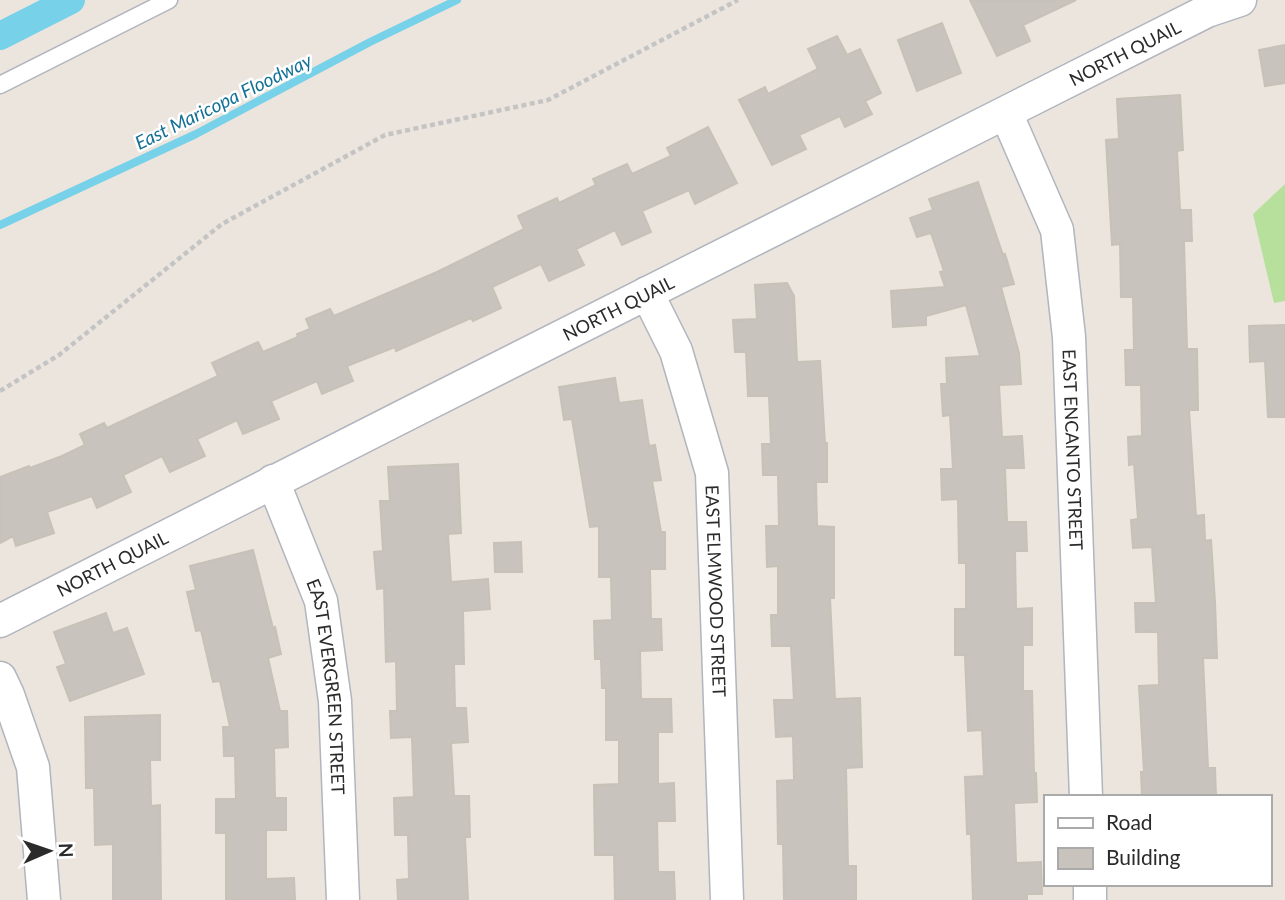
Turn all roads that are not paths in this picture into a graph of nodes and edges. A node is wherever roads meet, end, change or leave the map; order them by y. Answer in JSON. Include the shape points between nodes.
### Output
{"nodes":[{"id":1,"x":170,"y":0,"type":"edge"},
{"id":2,"x":1240,"y":0,"type":"edge"},
{"id":3,"x":0,"y":85,"type":"edge"},
{"id":4,"x":1006,"y":113,"type":"junction"},
{"id":5,"x":647,"y":293,"type":"junction"},
{"id":6,"x":273,"y":481,"type":"junction"},
{"id":7,"x":0,"y":621,"type":"edge"},
{"id":8,"x":0,"y":678,"type":"edge"},
{"id":9,"x":1086,"y":795,"type":"edge"},
{"id":10,"x":44,"y":900,"type":"edge"},
{"id":11,"x":343,"y":900,"type":"edge"},
{"id":12,"x":727,"y":900,"type":"edge"}],
"edges":[{"from":1,"to":3,"type":"lane"},
{"from":2,"to":4,"type":"street","name":"NORTH QUAIL","via":[[1206,10]]},
{"from":4,"to":5,"type":"street","name":"NORTH QUAIL"},
{"from":4,"to":9,"type":"street","name":"EAST ENCANTO STREET","via":[[1057,230],[1068,324]]},
{"from":5,"to":6,"type":"street","name":"NORTH QUAIL"},
{"from":5,"to":12,"type":"street","name":"EAST ELMWOOD STREET","via":[[676,351],[712,473]]},
{"from":6,"to":7,"type":"street","name":"NORTH QUAIL"},
{"from":6,"to":11,"type":"street","name":"EAST EVERGREEN STREET","via":[[321,601],[335,701]]},
{"from":8,"to":10,"type":"street","via":[[33,767]]}]}
